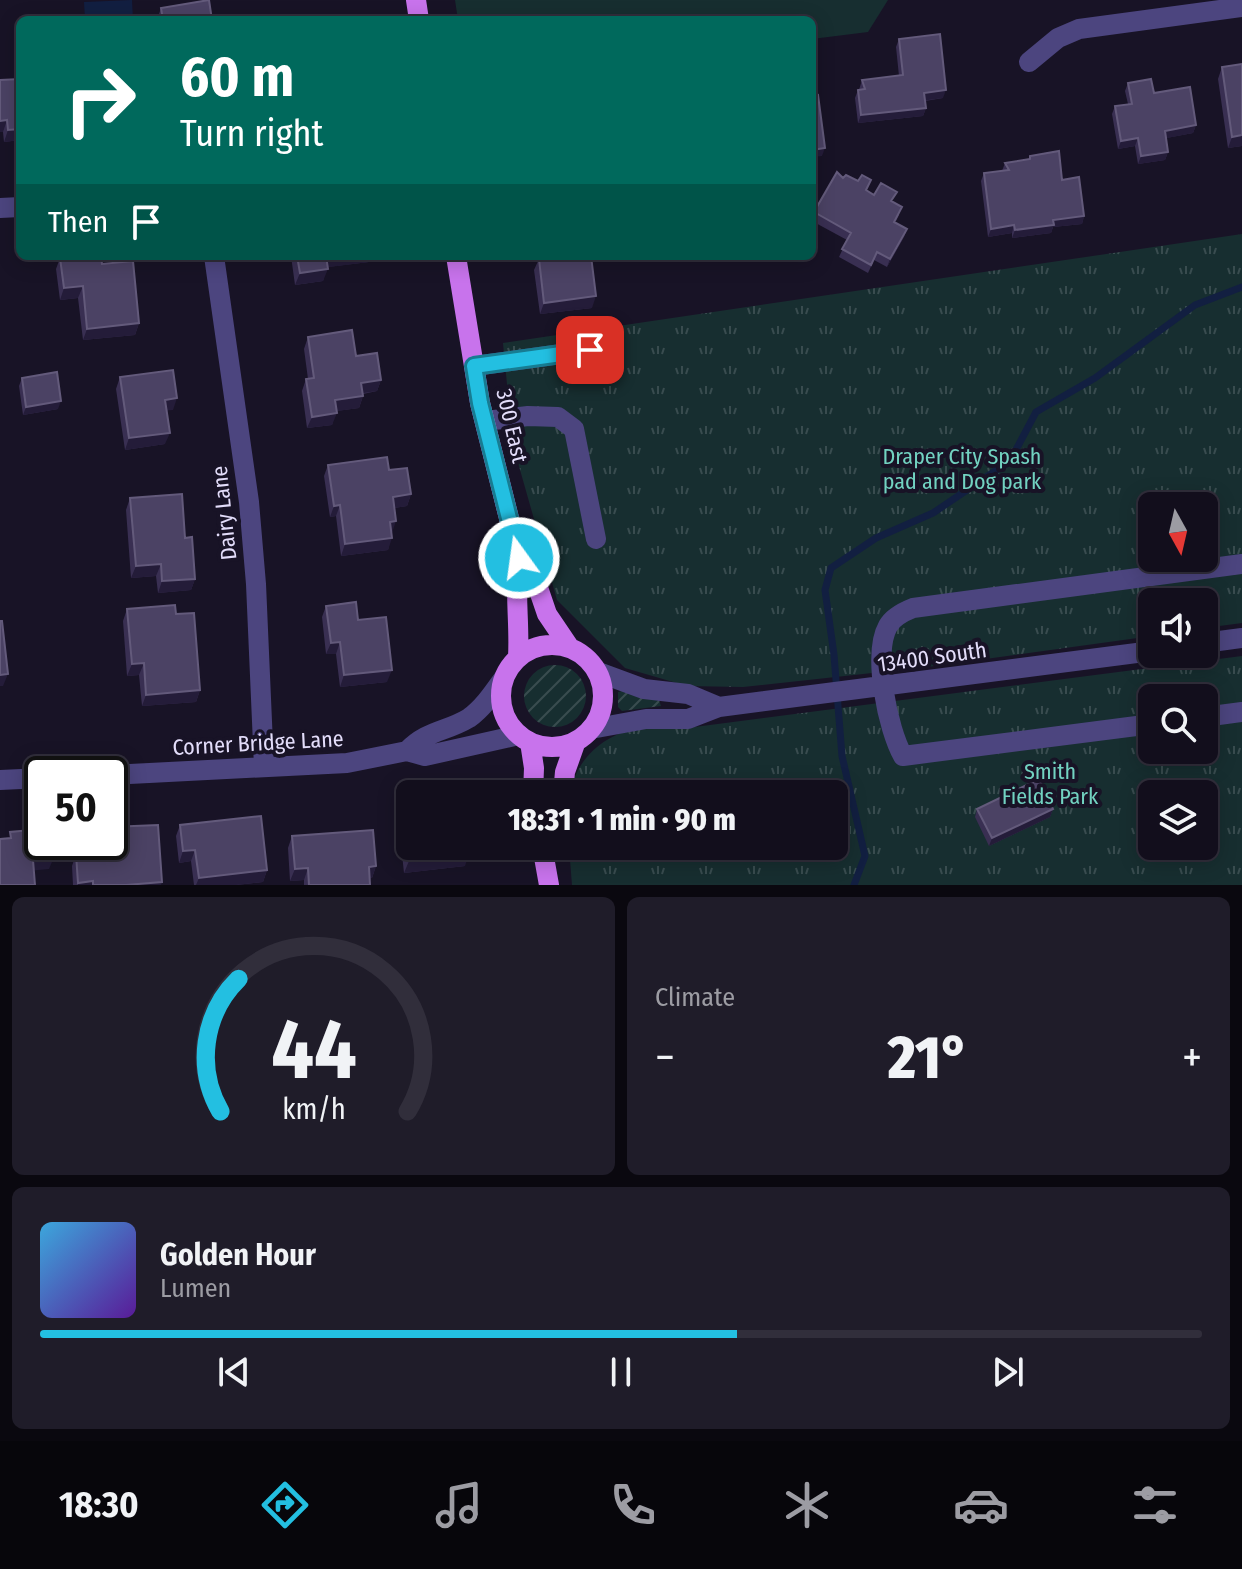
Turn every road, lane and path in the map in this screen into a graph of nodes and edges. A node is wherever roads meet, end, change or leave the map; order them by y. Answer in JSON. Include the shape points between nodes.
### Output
{"nodes":[{"id":1,"x":1242,"y":7,"type":"edge"},
{"id":2,"x":1029,"y":62,"type":"dead end"},
{"id":3,"x":215,"y":260,"type":"edge"},
{"id":4,"x":457,"y":260,"type":"edge"},
{"id":5,"x":590,"y":350,"type":"dead end"},
{"id":6,"x":474,"y":366,"type":"junction"},
{"id":7,"x":485,"y":421,"type":"junction"},
{"id":8,"x":596,"y":539,"type":"dead end"},
{"id":9,"x":519,"y":558,"type":"junction"},
{"id":10,"x":1242,"y":564,"type":"edge"},
{"id":11,"x":1242,"y":638,"type":"edge"},
{"id":12,"x":1218,"y":641,"type":"edge"},
{"id":13,"x":570,"y":648,"type":"junction"},
{"id":14,"x":1138,"y":653,"type":"edge"},
{"id":15,"x":518,"y":657,"type":"junction"},
{"id":16,"x":598,"y":672,"type":"junction"},
{"id":17,"x":503,"y":679,"type":"junction"},
{"id":18,"x":884,"y":687,"type":"junction"},
{"id":19,"x":719,"y":707,"type":"junction"},
{"id":20,"x":1242,"y":712,"type":"edge"},
{"id":21,"x":1218,"y":715,"type":"edge"},
{"id":22,"x":1138,"y":726,"type":"edge"},
{"id":23,"x":584,"y":735,"type":"junction"},
{"id":24,"x":525,"y":739,"type":"junction"},
{"id":25,"x":407,"y":751,"type":"junction"},
{"id":26,"x":264,"y":767,"type":"junction"},
{"id":27,"x":128,"y":774,"type":"edge"},
{"id":28,"x":24,"y":779,"type":"edge"},
{"id":29,"x":0,"y":780,"type":"edge"},
{"id":30,"x":534,"y":780,"type":"edge"},
{"id":31,"x":564,"y":780,"type":"edge"},
{"id":32,"x":547,"y":860,"type":"edge"},
{"id":33,"x":549,"y":885,"type":"edge"}],
"edges":[{"from":1,"to":2,"type":"street","via":[[1079,29],[1058,38]]},
{"from":3,"to":26,"type":"street","name":"Dairy Lane","via":[[249,502]]},
{"from":4,"to":6,"type":"main road","name":"300 East"},
{"from":5,"to":6,"type":"street"},
{"from":6,"to":7,"type":"main road","name":"300 East"},
{"from":7,"to":8,"type":"street","via":[[558,417],[574,429]]},
{"from":7,"to":9,"type":"main road","name":"300 East"},
{"from":9,"to":13,"type":"main road","name":"300 East","via":[[533,573],[547,614]]},
{"from":9,"to":15,"type":"main road","name":"300 East"},
{"from":10,"to":18,"type":"street","via":[[913,608],[901,613],[886,632]]},
{"from":11,"to":12,"type":"street"},
{"from":13,"to":15,"type":"main road","via":[[543,645]]},
{"from":13,"to":16,"type":"main road","via":[[582,653]]},
{"from":14,"to":18,"type":"street","name":"13400 South"},
{"from":15,"to":17,"type":"main road"},
{"from":16,"to":19,"type":"street","name":"13400 South"},
{"from":16,"to":23,"type":"main road","via":[[603,702],[599,717]]},
{"from":17,"to":24,"type":"main road","via":[[502,710]]},
{"from":17,"to":25,"type":"street","name":"Corner Bridge Lane","via":[[468,718],[420,738]]},
{"from":18,"to":19,"type":"street","name":"13400 South"},
{"from":18,"to":22,"type":"street","via":[[894,741],[903,756]]},
{"from":19,"to":23,"type":"street","name":"13400 South","via":[[688,719],[646,719]]},
{"from":20,"to":21,"type":"street"},
{"from":23,"to":24,"type":"main road","via":[[553,747]]},
{"from":23,"to":31,"type":"main road"},
{"from":24,"to":25,"type":"street","name":"Corner Bridge Lane","via":[[425,756]]},
{"from":24,"to":30,"type":"main road"},
{"from":25,"to":26,"type":"street","name":"Corner Bridge Lane","via":[[347,763]]},
{"from":26,"to":27,"type":"street","name":"Corner Bridge Lane"},
{"from":28,"to":29,"type":"street"},
{"from":32,"to":33,"type":"main road"}]}
